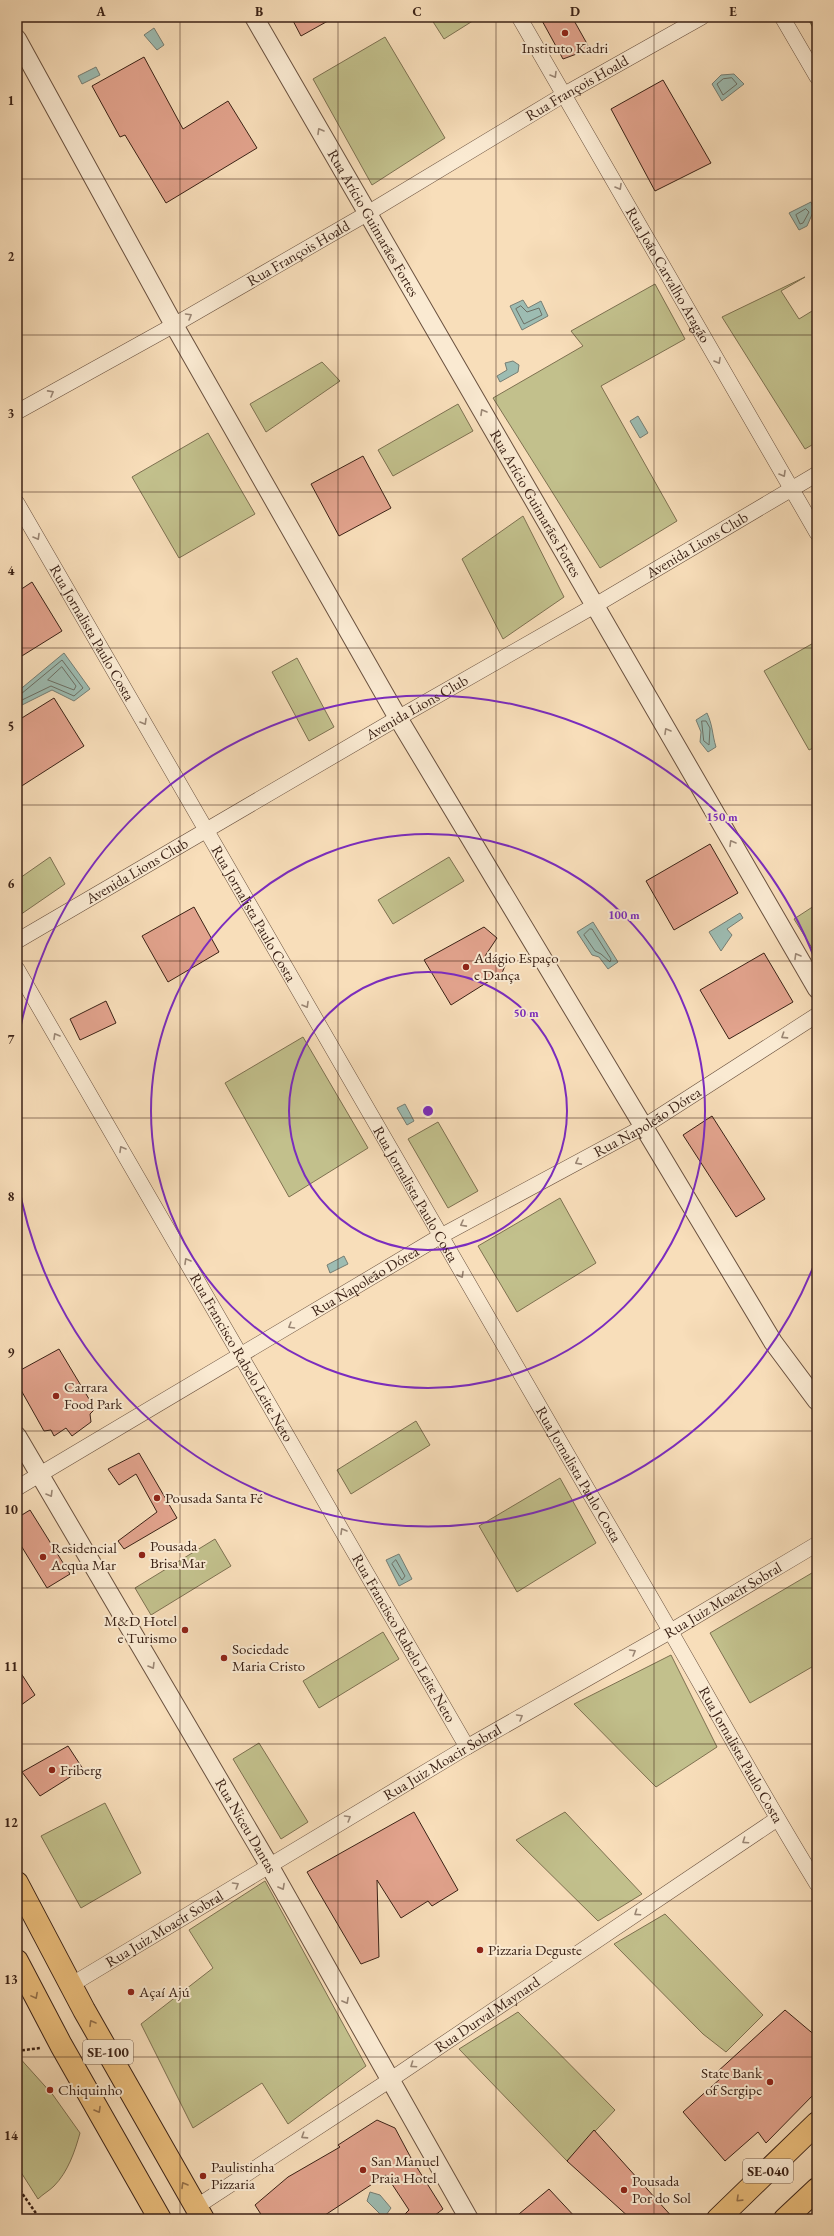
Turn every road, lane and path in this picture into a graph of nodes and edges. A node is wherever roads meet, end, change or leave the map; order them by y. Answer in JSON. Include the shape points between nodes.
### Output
{"nodes":[{"id":1,"x":254,"y":17,"type":"edge"},
{"id":2,"x":519,"y":17,"type":"edge"},
{"id":3,"x":702,"y":17,"type":"edge"},
{"id":4,"x":782,"y":17,"type":"edge"},
{"id":5,"x":17,"y":39,"type":"edge"},
{"id":6,"x":817,"y":77,"type":"edge"},
{"id":7,"x":565,"y":94,"type":"junction"},
{"id":8,"x":368,"y":213,"type":"junction"},
{"id":9,"x":174,"y":325,"type":"junction"},
{"id":10,"x":17,"y":412,"type":"edge"},
{"id":11,"x":817,"y":474,"type":"edge"},
{"id":12,"x":791,"y":489,"type":"junction"},
{"id":13,"x":17,"y":503,"type":"edge"},
{"id":14,"x":817,"y":533,"type":"edge"},
{"id":15,"x":594,"y":606,"type":"junction"},
{"id":16,"x":398,"y":718,"type":"junction"},
{"id":17,"x":206,"y":830,"type":"junction"},
{"id":18,"x":17,"y":941,"type":"edge"},
{"id":19,"x":17,"y":969,"type":"edge"},
{"id":20,"x":817,"y":989,"type":"edge"},
{"id":21,"x":817,"y":1015,"type":"edge"},
{"id":22,"x":643,"y":1127,"type":"junction"},
{"id":23,"x":439,"y":1237,"type":"junction"},
{"id":24,"x":242,"y":1355,"type":"junction"},
{"id":25,"x":817,"y":1401,"type":"edge"},
{"id":26,"x":17,"y":1436,"type":"edge"},
{"id":27,"x":39,"y":1474,"type":"junction"},
{"id":28,"x":17,"y":1488,"type":"edge"},
{"id":29,"x":817,"y":1544,"type":"edge"},
{"id":30,"x":671,"y":1631,"type":"junction"},
{"id":31,"x":467,"y":1747,"type":"junction"},
{"id":32,"x":777,"y":1819,"type":"junction"},
{"id":33,"x":270,"y":1865,"type":"junction"},
{"id":34,"x":17,"y":1884,"type":"edge"},
{"id":35,"x":817,"y":1884,"type":"edge"},
{"id":36,"x":17,"y":1961,"type":"edge"},
{"id":37,"x":71,"y":1985,"type":"junction"},
{"id":38,"x":390,"y":2080,"type":"junction"},
{"id":39,"x":817,"y":2124,"type":"edge"},
{"id":40,"x":17,"y":2186,"type":"edge"},
{"id":41,"x":817,"y":2190,"type":"edge"},
{"id":42,"x":200,"y":2213,"type":"edge"},
{"id":43,"x":40,"y":2219,"type":"edge"},
{"id":44,"x":160,"y":2219,"type":"edge"},
{"id":45,"x":469,"y":2219,"type":"edge"},
{"id":46,"x":718,"y":2219,"type":"edge"},
{"id":47,"x":785,"y":2219,"type":"edge"}],
"edges":[{"from":8,"to":1,"type":"street","name":"Rua Arício Guimarães Fortes","one_way":true},
{"from":2,"to":7,"type":"street","name":"Rua João Carvalho Aragão","one_way":true},
{"from":3,"to":7,"type":"street","name":"Rua François Hoald"},
{"from":4,"to":6,"type":"street"},
{"from":5,"to":9,"type":"street"},
{"from":7,"to":8,"type":"street","name":"Rua François Hoald"},
{"from":7,"to":12,"type":"street","name":"Rua João Carvalho Aragão","one_way":true},
{"from":9,"to":8,"type":"street","name":"Rua François Hoald","one_way":true},
{"from":15,"to":8,"type":"street","name":"Rua Arício Guimarães Fortes","one_way":true},
{"from":10,"to":9,"type":"street","name":"Rua François Hoald","one_way":true},
{"from":9,"to":16,"type":"street"},
{"from":11,"to":12,"type":"street","name":"Avenida Lions Club"},
{"from":12,"to":14,"type":"street","name":"Rua João Carvalho Aragão"},
{"from":12,"to":15,"type":"street","name":"Avenida Lions Club"},
{"from":13,"to":17,"type":"street","name":"Rua Jornalista Paulo Costa","one_way":true},
{"from":15,"to":16,"type":"street","name":"Avenida Lions Club"},
{"from":20,"to":15,"type":"street","name":"Rua Arício Guimarães Fortes","one_way":true},
{"from":16,"to":17,"type":"street","name":"Avenida Lions Club"},
{"from":16,"to":22,"type":"street"},
{"from":17,"to":18,"type":"street","name":"Avenida Lions Club"},
{"from":17,"to":23,"type":"street","name":"Rua Jornalista Paulo Costa","one_way":true},
{"from":24,"to":19,"type":"street","name":"Rua Francisco Rabelo Leite Neto","one_way":true},
{"from":21,"to":22,"type":"street","name":"Rua Napoleão Dórea","one_way":true},
{"from":22,"to":23,"type":"street","name":"Rua Napoleão Dórea","one_way":true},
{"from":22,"to":25,"type":"street","via":[[773,1342]]},
{"from":23,"to":24,"type":"street","name":"Rua Napoleão Dórea","one_way":true},
{"from":23,"to":30,"type":"street","name":"Rua Jornalista Paulo Costa","one_way":true},
{"from":24,"to":27,"type":"street","name":"Rua Napoleão Dórea"},
{"from":31,"to":24,"type":"street","name":"Rua Francisco Rabelo Leite Neto","one_way":true},
{"from":26,"to":27,"type":"street","name":"Rua Niceu Dantas"},
{"from":27,"to":28,"type":"street","name":"Rua Napoleão Dórea"},
{"from":27,"to":33,"type":"street","name":"Rua Niceu Dantas","one_way":true},
{"from":29,"to":30,"type":"street","name":"Rua Juiz Moacir Sobral"},
{"from":31,"to":30,"type":"street","name":"Rua Juiz Moacir Sobral","one_way":true},
{"from":30,"to":32,"type":"street","name":"Rua Jornalista Paulo Costa"},
{"from":33,"to":31,"type":"street","name":"Rua Juiz Moacir Sobral","one_way":true},
{"from":32,"to":35,"type":"street","name":"Rua Jornalista Paulo Costa"},
{"from":32,"to":38,"type":"street","name":"Rua Durval Maynard","one_way":true},
{"from":37,"to":33,"type":"street","name":"Rua Juiz Moacir Sobral","one_way":true},
{"from":33,"to":38,"type":"street","name":"Rua Niceu Dantas","one_way":true},
{"from":34,"to":37,"type":"main road","number":"SE-100"},
{"from":36,"to":44,"type":"main road","number":"SE-100","one_way":true,"via":[[61,2045]]},
{"from":42,"to":37,"type":"main road","number":"SE-100","one_way":true},
{"from":38,"to":42,"type":"street","name":"Rua Durval Maynard","one_way":true},
{"from":38,"to":45,"type":"street","name":"Rua Niceu Dantas"},
{"from":39,"to":46,"type":"main road","number":"SE-040","one_way":true},
{"from":40,"to":43,"type":"path"},
{"from":41,"to":47,"type":"main road","number":"SE-040"}]}
